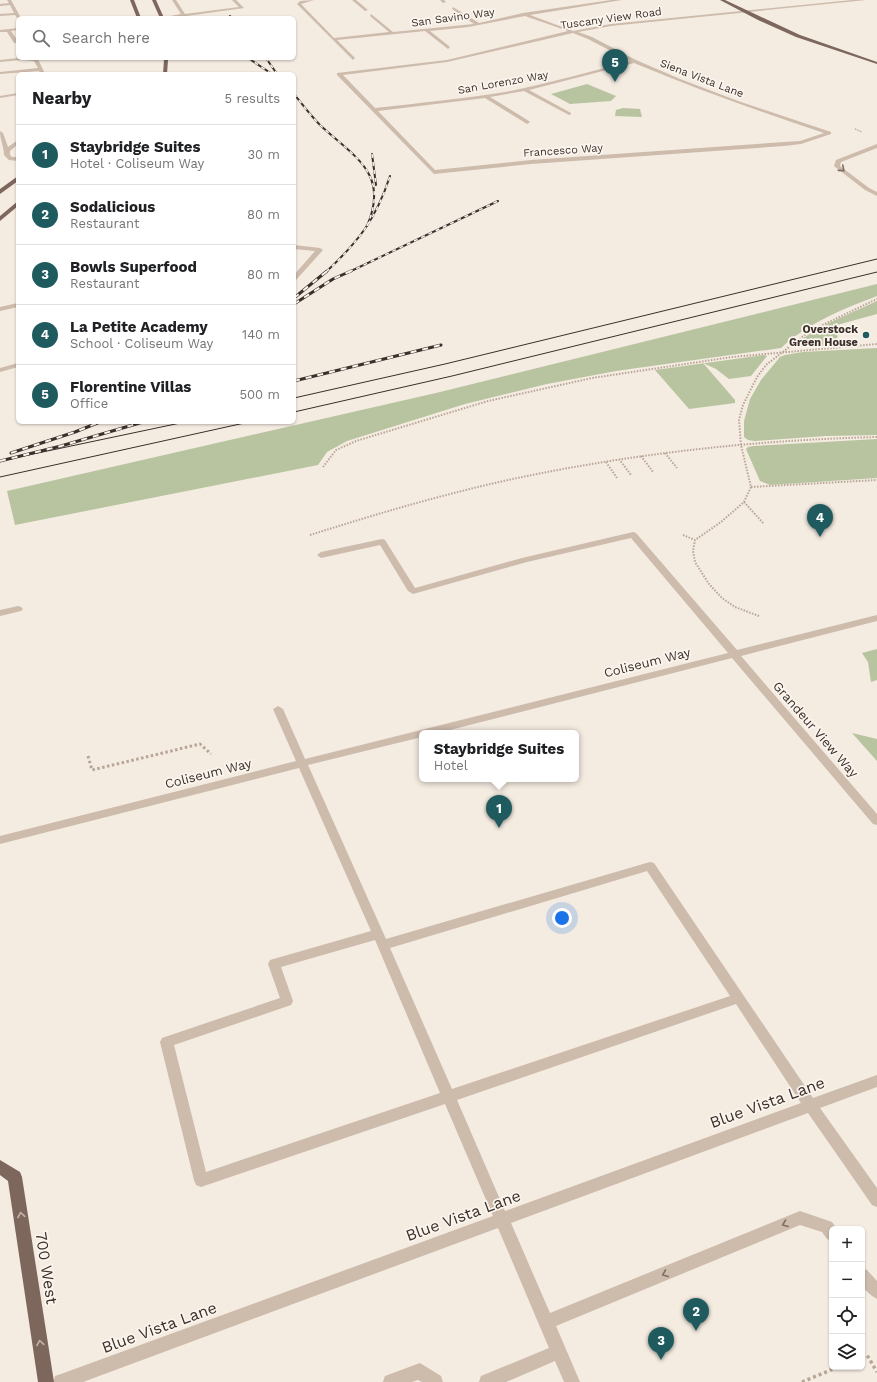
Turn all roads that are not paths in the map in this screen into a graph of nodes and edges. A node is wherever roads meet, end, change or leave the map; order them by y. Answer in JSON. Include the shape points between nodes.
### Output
{"nodes":[{"id":1,"x":132,"y":0,"type":"edge"},
{"id":2,"x":154,"y":0,"type":"edge"},
{"id":3,"x":174,"y":0,"type":"edge"},
{"id":4,"x":234,"y":0,"type":"edge"},
{"id":5,"x":312,"y":0,"type":"edge"},
{"id":6,"x":354,"y":0,"type":"edge"},
{"id":7,"x":573,"y":0,"type":"edge"},
{"id":8,"x":620,"y":0,"type":"edge"},
{"id":9,"x":722,"y":0,"type":"edge"},
{"id":10,"x":864,"y":0,"type":"edge"},
{"id":11,"x":10,"y":2,"type":"edge"},
{"id":12,"x":0,"y":5,"type":"edge"},
{"id":13,"x":581,"y":5,"type":"junction"},
{"id":14,"x":453,"y":8,"type":"dead end"},
{"id":15,"x":366,"y":10,"type":"dead end"},
{"id":16,"x":744,"y":12,"type":"junction"},
{"id":17,"x":523,"y":14,"type":"junction"},
{"id":18,"x":0,"y":15,"type":"edge"},
{"id":19,"x":17,"y":16,"type":"edge"},
{"id":20,"x":138,"y":16,"type":"edge"},
{"id":21,"x":161,"y":16,"type":"edge"},
{"id":22,"x":184,"y":16,"type":"joint"},
{"id":23,"x":371,"y":16,"type":"dead end"},
{"id":24,"x":478,"y":24,"type":"junction"},
{"id":25,"x":16,"y":29,"type":"edge"},
{"id":26,"x":8,"y":30,"type":"junction"},
{"id":27,"x":426,"y":30,"type":"junction"},
{"id":28,"x":0,"y":31,"type":"edge"},
{"id":29,"x":573,"y":32,"type":"junction"},
{"id":30,"x":392,"y":33,"type":"junction"},
{"id":31,"x":334,"y":39,"type":"junction"},
{"id":32,"x":16,"y":42,"type":"edge"},
{"id":33,"x":448,"y":48,"type":"dead end"},
{"id":34,"x":353,"y":59,"type":"dead end"},
{"id":35,"x":16,"y":60,"type":"edge"},
{"id":36,"x":36,"y":60,"type":"edge"},
{"id":37,"x":165,"y":60,"type":"edge"},
{"id":38,"x":0,"y":61,"type":"edge"},
{"id":39,"x":634,"y":61,"type":"junction"},
{"id":40,"x":877,"y":63,"type":"edge"},
{"id":41,"x":42,"y":72,"type":"edge"},
{"id":42,"x":165,"y":72,"type":"edge"},
{"id":43,"x":0,"y":73,"type":"edge"},
{"id":44,"x":16,"y":73,"type":"edge"},
{"id":45,"x":339,"y":74,"type":"joint"},
{"id":46,"x":524,"y":89,"type":"junction"},
{"id":47,"x":16,"y":94,"type":"edge"},
{"id":48,"x":485,"y":96,"type":"junction"},
{"id":49,"x":0,"y":97,"type":"edge"},
{"id":50,"x":373,"y":110,"type":"junction"},
{"id":51,"x":569,"y":114,"type":"dead end"},
{"id":52,"x":527,"y":122,"type":"dead end"},
{"id":53,"x":0,"y":133,"type":"edge"},
{"id":54,"x":829,"y":133,"type":"joint"},
{"id":55,"x":16,"y":143,"type":"edge"},
{"id":56,"x":877,"y":146,"type":"edge"},
{"id":57,"x":7,"y":150,"type":"junction"},
{"id":58,"x":16,"y":159,"type":"edge"},
{"id":59,"x":16,"y":180,"type":"edge"},
{"id":60,"x":0,"y":192,"type":"edge"},
{"id":61,"x":877,"y":194,"type":"edge"},
{"id":62,"x":16,"y":205,"type":"edge"},
{"id":63,"x":0,"y":219,"type":"edge"},
{"id":64,"x":296,"y":247,"type":"edge"},
{"id":65,"x":296,"y":278,"type":"edge"},
{"id":66,"x":16,"y":305,"type":"edge"},
{"id":67,"x":0,"y":309,"type":"edge"},
{"id":68,"x":16,"y":366,"type":"edge"},
{"id":69,"x":0,"y":370,"type":"edge"},
{"id":70,"x":321,"y":555,"type":"dead end"},
{"id":71,"x":18,"y":609,"type":"dead end"},
{"id":72,"x":0,"y":613,"type":"edge"},
{"id":73,"x":877,"y":618,"type":"edge"},
{"id":74,"x":734,"y":654,"type":"junction"},
{"id":75,"x":278,"y":709,"type":"dead end"},
{"id":76,"x":435,"y":730,"type":"edge"},
{"id":77,"x":419,"y":734,"type":"edge"},
{"id":78,"x":302,"y":764,"type":"junction"},
{"id":79,"x":876,"y":819,"type":"edge"},
{"id":80,"x":0,"y":840,"type":"edge"},
{"id":81,"x":380,"y":940,"type":"junction"},
{"id":82,"x":738,"y":998,"type":"junction"},
{"id":83,"x":877,"y":1081,"type":"edge"},
{"id":84,"x":448,"y":1097,"type":"junction"},
{"id":85,"x":810,"y":1105,"type":"junction"},
{"id":86,"x":0,"y":1167,"type":"edge"},
{"id":87,"x":877,"y":1200,"type":"edge"},
{"id":88,"x":502,"y":1219,"type":"junction"},
{"id":89,"x":829,"y":1230,"type":"edge"},
{"id":90,"x":865,"y":1278,"type":"edge"},
{"id":91,"x":877,"y":1291,"type":"edge"},
{"id":92,"x":546,"y":1322,"type":"junction"},
{"id":93,"x":559,"y":1352,"type":"junction"},
{"id":94,"x":46,"y":1382,"type":"edge"},
{"id":95,"x":61,"y":1382,"type":"edge"},
{"id":96,"x":391,"y":1382,"type":"edge"},
{"id":97,"x":435,"y":1382,"type":"edge"},
{"id":98,"x":487,"y":1382,"type":"edge"},
{"id":99,"x":572,"y":1382,"type":"edge"}],
"edges":[{"from":1,"to":20,"type":"main road"},
{"from":2,"to":21,"type":"main road"},
{"from":3,"to":22,"type":"street"},
{"from":4,"to":22,"type":"street","via":[[242,8]]},
{"from":5,"to":31,"type":"street","via":[[299,4]]},
{"from":6,"to":15,"type":"street"},
{"from":7,"to":13,"type":"street"},
{"from":8,"to":13,"type":"street","name":"San Savino Way"},
{"from":9,"to":16,"type":"main road"},
{"from":10,"to":16,"type":"street","name":"Tuscany View Road"},
{"from":11,"to":12,"type":"street"},
{"from":11,"to":19,"type":"street"},
{"from":13,"to":17,"type":"street","name":"San Savino Way"},
{"from":14,"to":24,"type":"street"},
{"from":16,"to":29,"type":"street","name":"Tuscany View Road","via":[[623,23]]},
{"from":16,"to":40,"type":"main road","via":[[808,40]]},
{"from":17,"to":24,"type":"street","name":"San Savino Way"},
{"from":17,"to":29,"type":"street","name":"Siena Vista Lane"},
{"from":18,"to":19,"type":"street"},
{"from":23,"to":30,"type":"street"},
{"from":24,"to":27,"type":"street","name":"San Savino Way"},
{"from":25,"to":26,"type":"street"},
{"from":26,"to":28,"type":"street"},
{"from":26,"to":32,"type":"street"},
{"from":27,"to":30,"type":"street","name":"San Savino Way"},
{"from":27,"to":33,"type":"street"},
{"from":29,"to":39,"type":"street","name":"Siena Vista Lane"},
{"from":29,"to":45,"type":"street","name":"Tuscany View Road","via":[[446,61]]},
{"from":30,"to":31,"type":"street","name":"San Savino Way"},
{"from":31,"to":34,"type":"street"},
{"from":35,"to":38,"type":"street"},
{"from":36,"to":41,"type":"street"},
{"from":37,"to":42,"type":"main road"},
{"from":39,"to":46,"type":"street","name":"San Lorenzo Way"},
{"from":39,"to":54,"type":"street","name":"Siena Vista Lane","via":[[724,98]]},
{"from":43,"to":44,"type":"street"},
{"from":45,"to":50,"type":"street","name":"Francesco Way"},
{"from":46,"to":48,"type":"street","name":"San Lorenzo Way"},
{"from":46,"to":51,"type":"street"},
{"from":47,"to":49,"type":"street"},
{"from":48,"to":50,"type":"street","name":"San Lorenzo Way"},
{"from":48,"to":52,"type":"street"},
{"from":50,"to":54,"type":"street","name":"Francesco Way","via":[[434,172],[531,162],[779,145],[801,142]]},
{"from":53,"to":57,"type":"street"},
{"from":55,"to":57,"type":"street"},
{"from":56,"to":61,"type":"street","one_way":true,"via":[[838,160],[837,166]]},
{"from":57,"to":58,"type":"street","via":[[7,155],[11,159]]},
{"from":59,"to":60,"type":"main road"},
{"from":62,"to":63,"type":"main road"},
{"from":64,"to":65,"type":"street","via":[[320,250]]},
{"from":66,"to":67,"type":"street"},
{"from":68,"to":69,"type":"street"},
{"from":70,"to":74,"type":"street","name":"Grandeur View Way","via":[[382,542],[413,591],[525,560],[633,535]]},
{"from":71,"to":72,"type":"street"},
{"from":73,"to":74,"type":"street","name":"Coliseum Way"},
{"from":74,"to":76,"type":"street","name":"Coliseum Way"},
{"from":74,"to":79,"type":"street","name":"Grandeur View Way"},
{"from":75,"to":78,"type":"street"},
{"from":77,"to":78,"type":"street","name":"Coliseum Way"},
{"from":78,"to":80,"type":"street","name":"Coliseum Way"},
{"from":78,"to":81,"type":"street"},
{"from":81,"to":82,"type":"street","via":[[650,866]]},
{"from":81,"to":84,"type":"street"},
{"from":81,"to":84,"type":"street","via":[[274,964],[287,1001],[166,1042],[201,1180]]},
{"from":82,"to":84,"type":"street"},
{"from":82,"to":85,"type":"street"},
{"from":83,"to":85,"type":"street","name":"Blue Vista Lane"},
{"from":84,"to":88,"type":"street"},
{"from":85,"to":87,"type":"street"},
{"from":85,"to":88,"type":"street","name":"Blue Vista Lane"},
{"from":94,"to":86,"type":"main road","name":"700 West","one_way":true,"via":[[15,1177]]},
{"from":88,"to":92,"type":"street"},
{"from":88,"to":95,"type":"street","name":"Blue Vista Lane"},
{"from":89,"to":92,"type":"street","one_way":true,"via":[[800,1218]]},
{"from":90,"to":91,"type":"street"},
{"from":92,"to":93,"type":"street"},
{"from":93,"to":98,"type":"street"},
{"from":93,"to":99,"type":"street"},
{"from":96,"to":97,"type":"street","via":[[420,1371]]}]}
